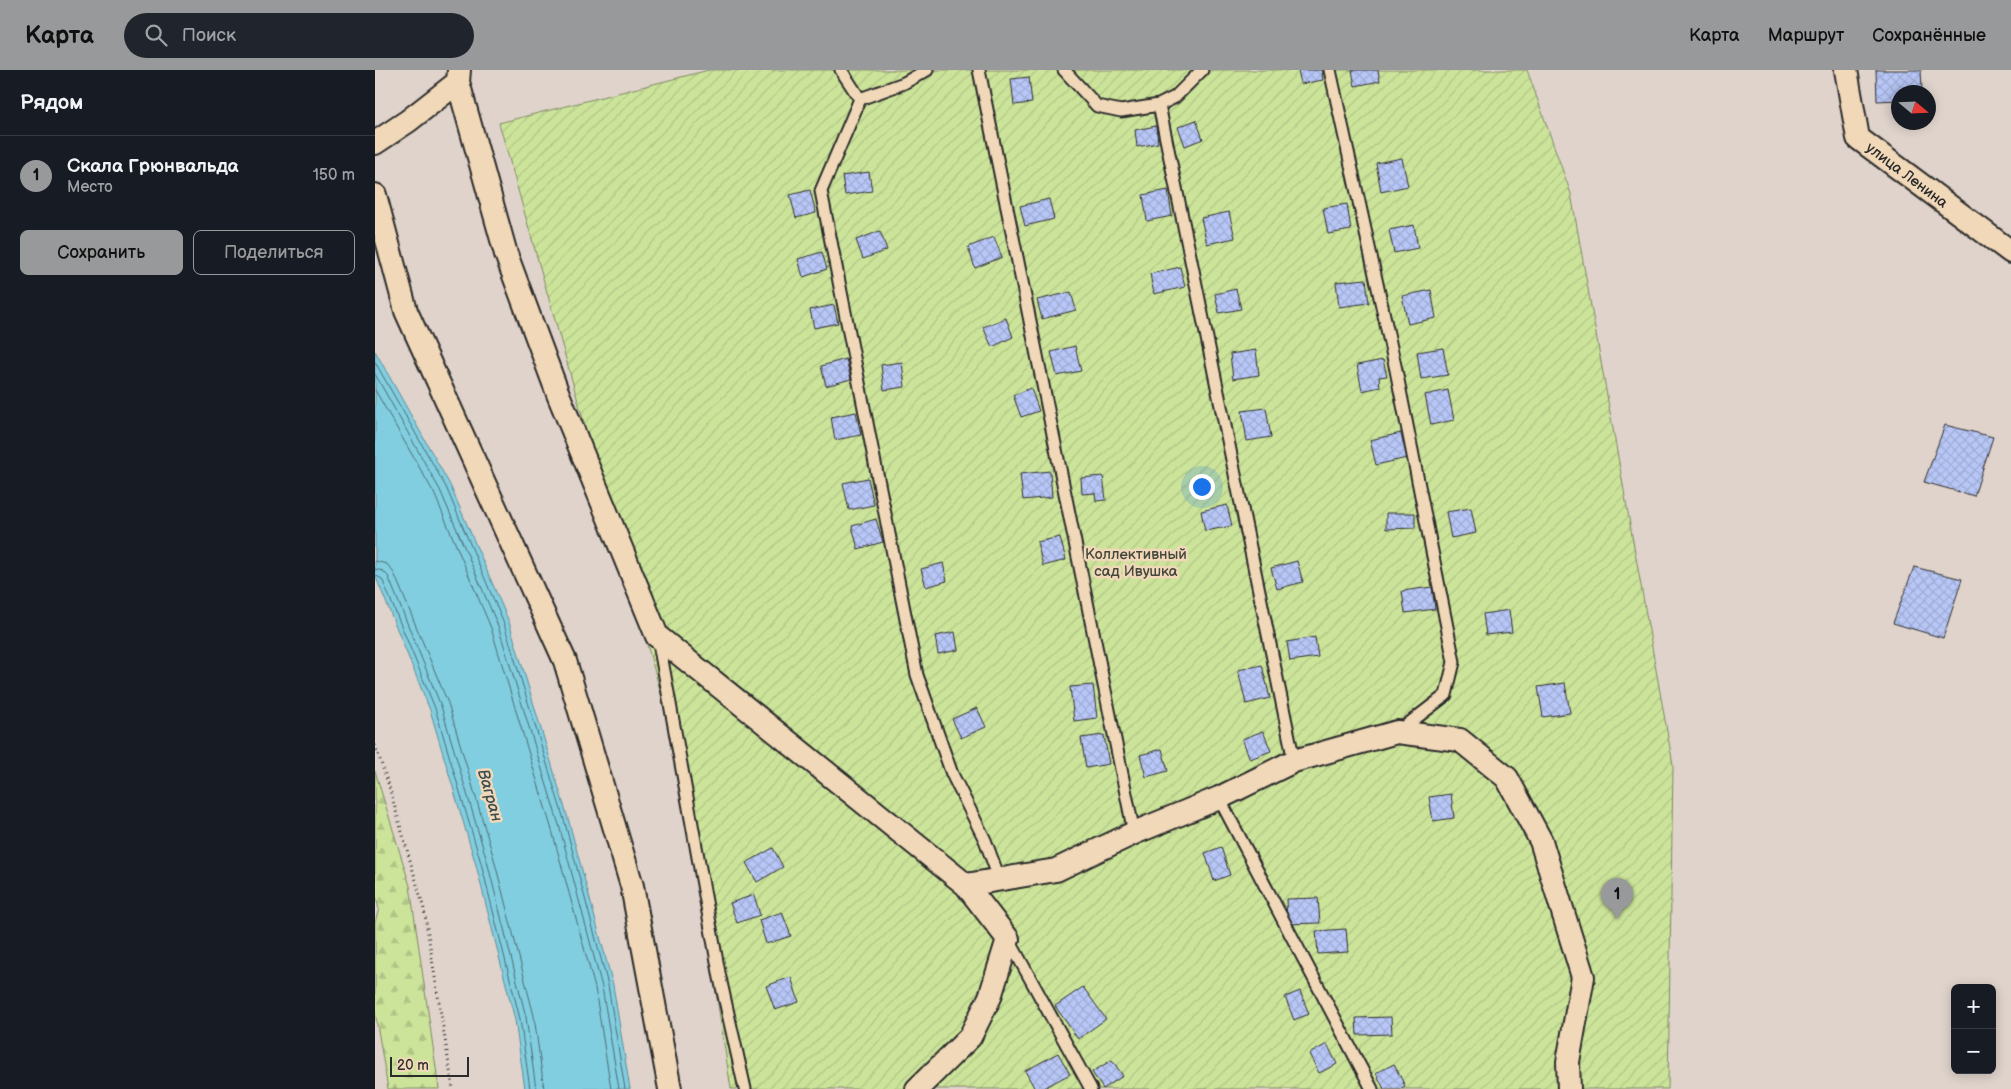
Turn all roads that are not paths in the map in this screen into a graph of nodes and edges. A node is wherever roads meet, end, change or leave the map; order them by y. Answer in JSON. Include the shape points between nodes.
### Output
{"nodes":[{"id":1,"x":841,"y":70,"type":"edge"},
{"id":2,"x":927,"y":70,"type":"edge"},
{"id":3,"x":979,"y":70,"type":"edge"},
{"id":4,"x":1064,"y":70,"type":"edge"},
{"id":5,"x":1202,"y":70,"type":"edge"},
{"id":6,"x":1330,"y":70,"type":"edge"},
{"id":7,"x":1845,"y":70,"type":"edge"},
{"id":8,"x":458,"y":76,"type":"edge"},
{"id":9,"x":860,"y":99,"type":"junction"},
{"id":10,"x":1159,"y":105,"type":"junction"},
{"id":11,"x":375,"y":143,"type":"edge"},
{"id":12,"x":375,"y":195,"type":"edge"},
{"id":13,"x":2011,"y":252,"type":"edge"},
{"id":14,"x":657,"y":636,"type":"junction"},
{"id":15,"x":1397,"y":732,"type":"junction"},
{"id":16,"x":1294,"y":761,"type":"junction"},
{"id":17,"x":1219,"y":798,"type":"junction"},
{"id":18,"x":1134,"y":833,"type":"junction"},
{"id":19,"x":999,"y":878,"type":"junction"},
{"id":20,"x":966,"y":885,"type":"junction"},
{"id":21,"x":1008,"y":939,"type":"junction"},
{"id":22,"x":669,"y":1089,"type":"edge"},
{"id":23,"x":745,"y":1089,"type":"edge"},
{"id":24,"x":917,"y":1089,"type":"edge"},
{"id":25,"x":1091,"y":1089,"type":"edge"},
{"id":26,"x":1372,"y":1089,"type":"edge"},
{"id":27,"x":1569,"y":1089,"type":"edge"}],
"edges":[{"from":1,"to":9,"type":"lane"},
{"from":2,"to":9,"type":"lane","via":[[904,83]]},
{"from":3,"to":18,"type":"lane"},
{"from":4,"to":10,"type":"lane","via":[[1097,106],[1121,111]]},
{"from":5,"to":10,"type":"lane","via":[[1175,97]]},
{"from":6,"to":15,"type":"lane","via":[[1396,370],[1454,662],[1446,695]]},
{"from":7,"to":13,"type":"street","name":"улица Ленина","via":[[1858,138]]},
{"from":8,"to":11,"type":"street","via":[[408,121]]},
{"from":8,"to":14,"type":"street","via":[[506,254],[558,394]]},
{"from":9,"to":19,"type":"lane","via":[[821,191],[917,676],[951,774],[985,840]]},
{"from":10,"to":16,"type":"lane"},
{"from":12,"to":22,"type":"street","via":[[407,311],[565,661],[631,886]]},
{"from":14,"to":20,"type":"street"},
{"from":14,"to":23,"type":"lane","via":[[720,978]]},
{"from":15,"to":16,"type":"street"},
{"from":15,"to":27,"type":"street","via":[[1460,740],[1507,778],[1541,841],[1583,977],[1569,1062]]},
{"from":16,"to":17,"type":"street"},
{"from":17,"to":18,"type":"street"},
{"from":17,"to":26,"type":"lane"},
{"from":18,"to":19,"type":"street","via":[[1055,870]]},
{"from":19,"to":20,"type":"street"},
{"from":20,"to":21,"type":"street"},
{"from":21,"to":24,"type":"street","via":[[990,997],[970,1037]]},
{"from":21,"to":25,"type":"lane"}]}
